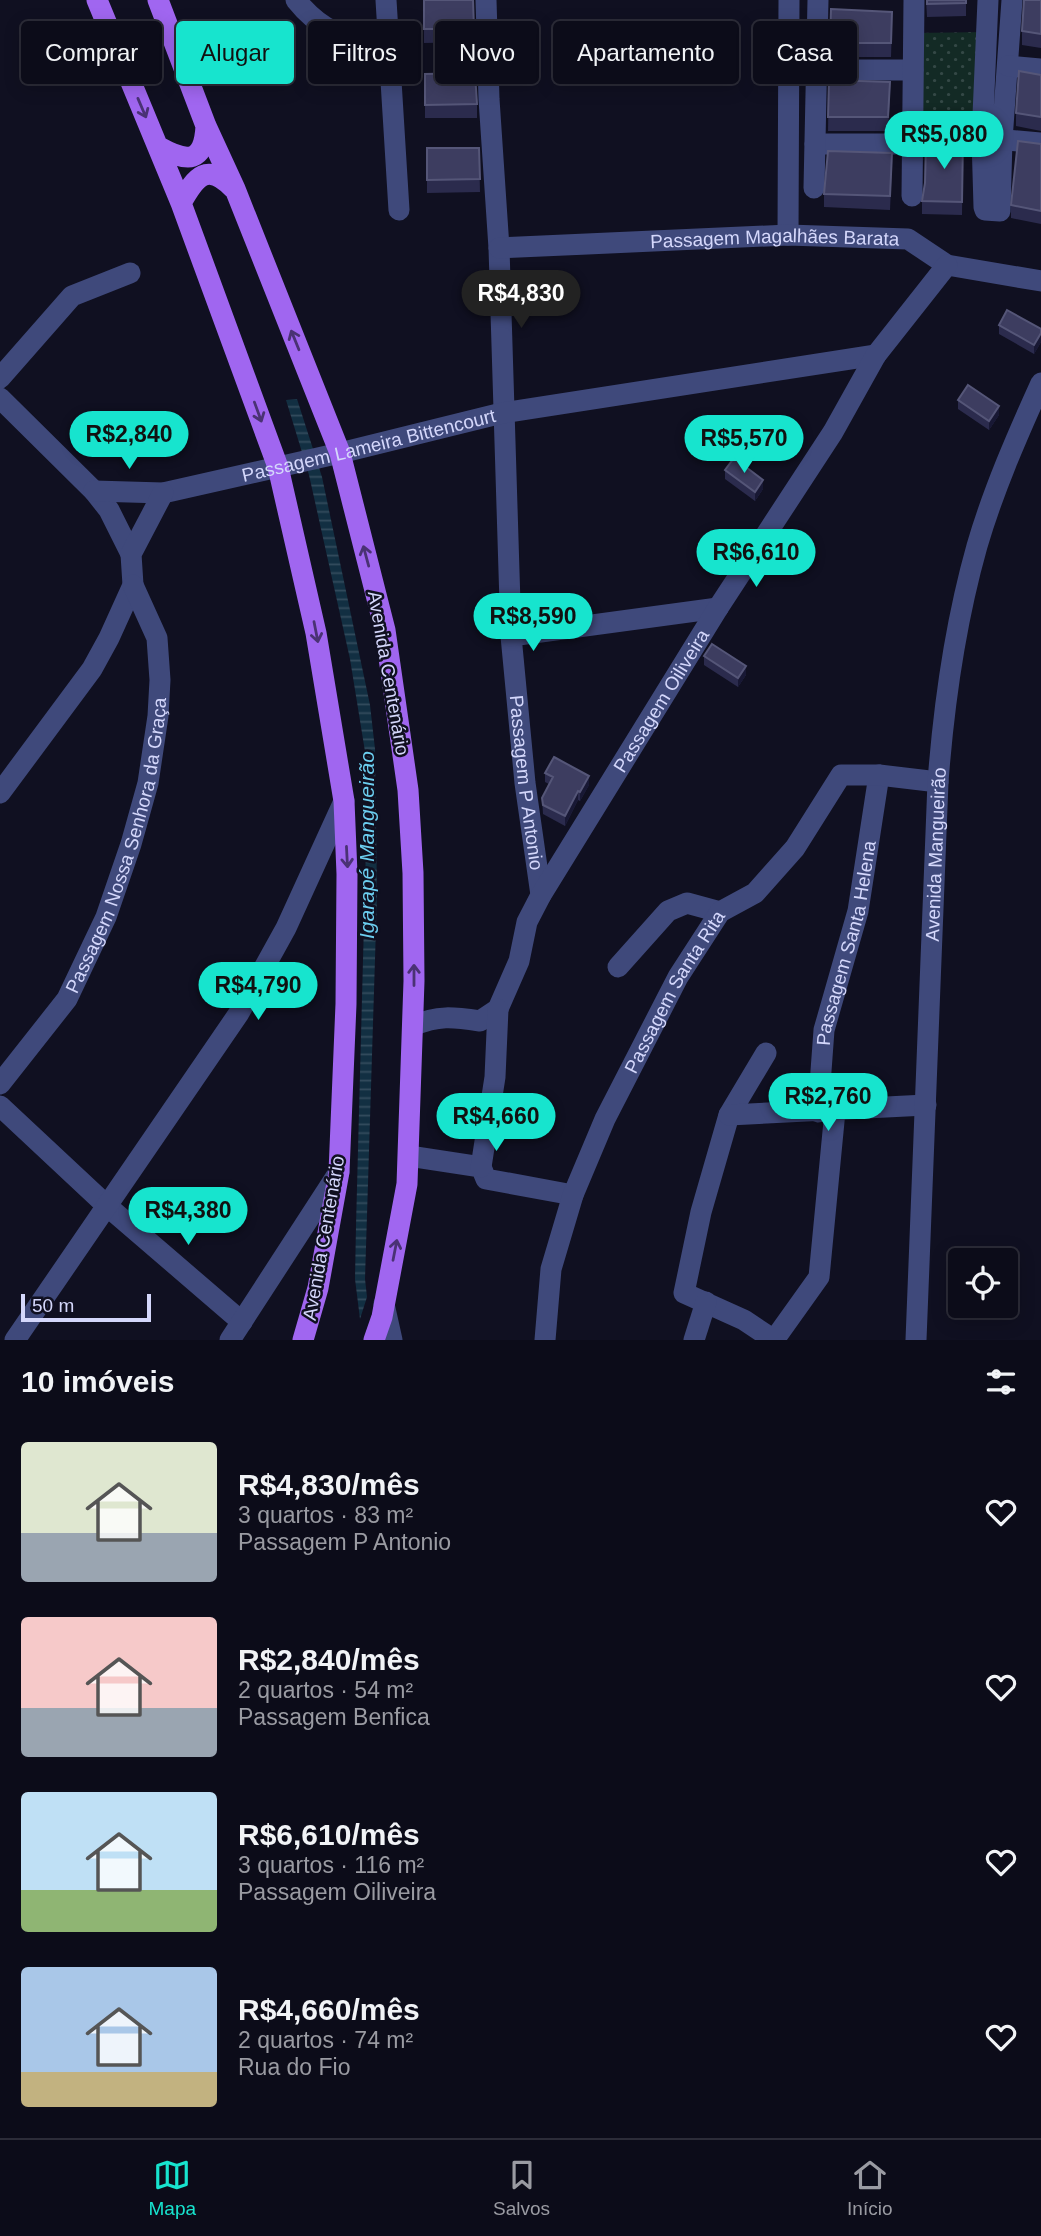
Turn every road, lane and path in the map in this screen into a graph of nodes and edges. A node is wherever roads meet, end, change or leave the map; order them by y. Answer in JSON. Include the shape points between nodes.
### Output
{"nodes":[{"id":1,"x":97,"y":0,"type":"edge"},
{"id":2,"x":158,"y":0,"type":"edge"},
{"id":3,"x":296,"y":0,"type":"edge"},
{"id":4,"x":386,"y":0,"type":"edge"},
{"id":5,"x":486,"y":0,"type":"edge"},
{"id":6,"x":789,"y":0,"type":"edge"},
{"id":7,"x":818,"y":0,"type":"edge"},
{"id":8,"x":914,"y":0,"type":"edge"},
{"id":9,"x":988,"y":0,"type":"edge"},
{"id":10,"x":1013,"y":0,"type":"edge"},
{"id":11,"x":317,"y":21,"type":"edge"},
{"id":12,"x":387,"y":21,"type":"edge"},
{"id":13,"x":817,"y":21,"type":"edge"},
{"id":14,"x":1008,"y":65,"type":"junction"},
{"id":15,"x":1041,"y":69,"type":"edge"},
{"id":16,"x":857,"y":70,"type":"edge"},
{"id":17,"x":913,"y":70,"type":"junction"},
{"id":18,"x":390,"y":84,"type":"edge"},
{"id":19,"x":816,"y":84,"type":"edge"},
{"id":20,"x":206,"y":126,"type":"junction"},
{"id":21,"x":992,"y":139,"type":"junction"},
{"id":22,"x":911,"y":143,"type":"junction"},
{"id":23,"x":1041,"y":143,"type":"edge"},
{"id":24,"x":815,"y":144,"type":"junction"},
{"id":25,"x":159,"y":147,"type":"junction"},
{"id":26,"x":814,"y":188,"type":"dead end"},
{"id":27,"x":235,"y":189,"type":"junction"},
{"id":28,"x":912,"y":196,"type":"dead end"},
{"id":29,"x":181,"y":203,"type":"junction"},
{"id":30,"x":399,"y":210,"type":"dead end"},
{"id":31,"x":788,"y":235,"type":"junction"},
{"id":32,"x":499,"y":248,"type":"junction"},
{"id":33,"x":947,"y":265,"type":"junction"},
{"id":34,"x":130,"y":273,"type":"dead end"},
{"id":35,"x":1041,"y":281,"type":"edge"},
{"id":36,"x":876,"y":355,"type":"junction"},
{"id":37,"x":0,"y":378,"type":"edge"},
{"id":38,"x":1041,"y":383,"type":"edge"},
{"id":39,"x":0,"y":398,"type":"edge"},
{"id":40,"x":502,"y":413,"type":"junction"},
{"id":41,"x":335,"y":454,"type":"junction"},
{"id":42,"x":283,"y":466,"type":"junction"},
{"id":43,"x":94,"y":491,"type":"junction"},
{"id":44,"x":163,"y":493,"type":"junction"},
{"id":45,"x":131,"y":554,"type":"junction"},
{"id":46,"x":133,"y":585,"type":"junction"},
{"id":47,"x":719,"y":608,"type":"junction"},
{"id":48,"x":511,"y":636,"type":"junction"},
{"id":49,"x":879,"y":775,"type":"junction"},
{"id":50,"x":938,"y":782,"type":"junction"},
{"id":51,"x":0,"y":793,"type":"edge"},
{"id":52,"x":344,"y":801,"type":"junction"},
{"id":53,"x":541,"y":895,"type":"junction"},
{"id":54,"x":720,"y":912,"type":"junction"},
{"id":55,"x":618,"y":967,"type":"dead end"},
{"id":56,"x":498,"y":1009,"type":"junction"},
{"id":57,"x":413,"y":1026,"type":"junction"},
{"id":58,"x":766,"y":1053,"type":"dead end"},
{"id":59,"x":0,"y":1084,"type":"edge"},
{"id":60,"x":926,"y":1105,"type":"junction"},
{"id":61,"x":0,"y":1106,"type":"edge"},
{"id":62,"x":827,"y":1112,"type":"junction"},
{"id":63,"x":729,"y":1115,"type":"junction"},
{"id":64,"x":410,"y":1156,"type":"junction"},
{"id":65,"x":481,"y":1167,"type":"junction"},
{"id":66,"x":338,"y":1172,"type":"junction"},
{"id":67,"x":573,"y":1195,"type":"junction"},
{"id":68,"x":106,"y":1205,"type":"junction"},
{"id":69,"x":706,"y":1302,"type":"junction"},
{"id":70,"x":384,"y":1304,"type":"junction"},
{"id":71,"x":242,"y":1322,"type":"junction"},
{"id":72,"x":15,"y":1340,"type":"edge"},
{"id":73,"x":230,"y":1340,"type":"edge"},
{"id":74,"x":303,"y":1340,"type":"edge"},
{"id":75,"x":374,"y":1340,"type":"edge"},
{"id":76,"x":392,"y":1340,"type":"edge"},
{"id":77,"x":545,"y":1340,"type":"edge"},
{"id":78,"x":694,"y":1340,"type":"edge"},
{"id":79,"x":774,"y":1340,"type":"edge"},
{"id":80,"x":916,"y":1340,"type":"edge"}],
"edges":[{"from":1,"to":25,"type":"main road","name":"Avenida Centenário","one_way":true},
{"from":2,"to":20,"type":"main road","name":"Avenida Centenário"},
{"from":3,"to":11,"type":"street"},
{"from":4,"to":12,"type":"street"},
{"from":5,"to":32,"type":"street","name":"Passagem P Antonio"},
{"from":6,"to":31,"type":"street"},
{"from":7,"to":13,"type":"street"},
{"from":8,"to":17,"type":"street"},
{"from":9,"to":21,"type":"street"},
{"from":10,"to":14,"type":"street"},
{"from":14,"to":15,"type":"street"},
{"from":14,"to":21,"type":"street"},
{"from":16,"to":17,"type":"street"},
{"from":17,"to":22,"type":"street"},
{"from":18,"to":30,"type":"street"},
{"from":19,"to":24,"type":"street"},
{"from":20,"to":25,"type":"main road","via":[[205,146],[198,153],[186,158]]},
{"from":20,"to":27,"type":"main road","name":"Avenida Centenário"},
{"from":21,"to":22,"type":"street"},
{"from":21,"to":23,"type":"street"},
{"from":22,"to":24,"type":"street"},
{"from":22,"to":28,"type":"street"},
{"from":24,"to":26,"type":"street"},
{"from":25,"to":29,"type":"main road","name":"Avenida Centenário"},
{"from":27,"to":29,"type":"main road","via":[[221,176],[208,174],[198,178]]},
{"from":41,"to":27,"type":"main road","name":"Avenida Centenário","one_way":true},
{"from":29,"to":42,"type":"main road","name":"Avenida Centenário","one_way":true},
{"from":31,"to":32,"type":"street","name":"Passagem Magalhães Barata"},
{"from":31,"to":33,"type":"street","name":"Passagem Magalhães Barata","via":[[908,239]]},
{"from":32,"to":40,"type":"street","name":"Passagem P Antonio"},
{"from":33,"to":35,"type":"street","name":"Passagem Magalhães Barata"},
{"from":33,"to":36,"type":"street","name":"Passagem Oiliveira"},
{"from":34,"to":37,"type":"street","via":[[72,296]]},
{"from":36,"to":40,"type":"street","name":"Passagem Lameira Bittencourt"},
{"from":36,"to":47,"type":"street","name":"Passagem Oiliveira","via":[[833,432]]},
{"from":38,"to":50,"type":"street","name":"Avenida Mangueirão","via":[[977,545],[944,701]]},
{"from":39,"to":43,"type":"street"},
{"from":40,"to":41,"type":"street","name":"Passagem Lameira Bittencourt"},
{"from":40,"to":48,"type":"street","name":"Passagem P Antonio"},
{"from":41,"to":42,"type":"street","name":"Passagem Lameira Bittencourt"},
{"from":57,"to":41,"type":"main road","name":"Avenida Centenário","one_way":true,"via":[[408,790],[386,630]]},
{"from":42,"to":44,"type":"street","name":"Passagem Lameira Bittencourt"},
{"from":42,"to":52,"type":"main road","name":"Avenida Centenário","one_way":true},
{"from":43,"to":44,"type":"street","name":"Passagem Lameira Bittencourt"},
{"from":43,"to":45,"type":"street"},
{"from":44,"to":45,"type":"street"},
{"from":45,"to":46,"type":"street"},
{"from":46,"to":51,"type":"street","via":[[92,668]]},
{"from":46,"to":59,"type":"street","name":"Passagem Nossa Senhora da Graça","via":[[157,638],[158,716],[148,783],[106,917],[67,999]]},
{"from":47,"to":48,"type":"street"},
{"from":47,"to":53,"type":"street","name":"Passagem Oiliveira"},
{"from":48,"to":53,"type":"street","name":"Passagem P Antonio"},
{"from":49,"to":50,"type":"street","name":"Passagem Santa Rita"},
{"from":49,"to":54,"type":"street","name":"Passagem Santa Rita","via":[[841,775],[794,848],[755,893]]},
{"from":49,"to":62,"type":"street","name":"Passagem Santa Helena","via":[[858,911],[824,1030]]},
{"from":50,"to":60,"type":"street","name":"Avenida Mangueirão"},
{"from":52,"to":66,"type":"main road","name":"Avenida Centenário","one_way":true,"via":[[346,1004]]},
{"from":52,"to":68,"type":"street","via":[[286,928],[239,1013]]},
{"from":53,"to":56,"type":"street","name":"Passagem Oiliveira","via":[[527,922],[519,961]]},
{"from":54,"to":55,"type":"street","via":[[687,903],[668,911]]},
{"from":54,"to":67,"type":"street","name":"Passagem Santa Rita","via":[[678,976],[605,1119]]},
{"from":56,"to":57,"type":"street","via":[[480,1021],[433,1017]]},
{"from":56,"to":65,"type":"street","via":[[495,1077]]},
{"from":57,"to":64,"type":"main road","name":"Avenida Centenário"},
{"from":58,"to":63,"type":"street"},
{"from":60,"to":62,"type":"street"},
{"from":60,"to":80,"type":"street","name":"Avenida Mangueirão"},
{"from":61,"to":68,"type":"street"},
{"from":62,"to":63,"type":"street"},
{"from":62,"to":79,"type":"street","name":"Passagem Santa Helena","via":[[819,1277]]},
{"from":63,"to":69,"type":"street","via":[[684,1293]]},
{"from":64,"to":65,"type":"street"},
{"from":70,"to":64,"type":"main road","name":"Avenida Centenário","one_way":true},
{"from":65,"to":67,"type":"street","via":[[486,1179]]},
{"from":66,"to":71,"type":"street"},
{"from":66,"to":74,"type":"main road","name":"Avenida Centenário","via":[[318,1288]]},
{"from":67,"to":77,"type":"street","name":"Passagem Santa Rita","via":[[551,1269]]},
{"from":68,"to":71,"type":"street"},
{"from":68,"to":72,"type":"street"},
{"from":69,"to":78,"type":"street"},
{"from":69,"to":79,"type":"street"},
{"from":70,"to":75,"type":"main road","name":"Avenida Centenário"},
{"from":70,"to":76,"type":"street"},
{"from":71,"to":73,"type":"street"}]}
